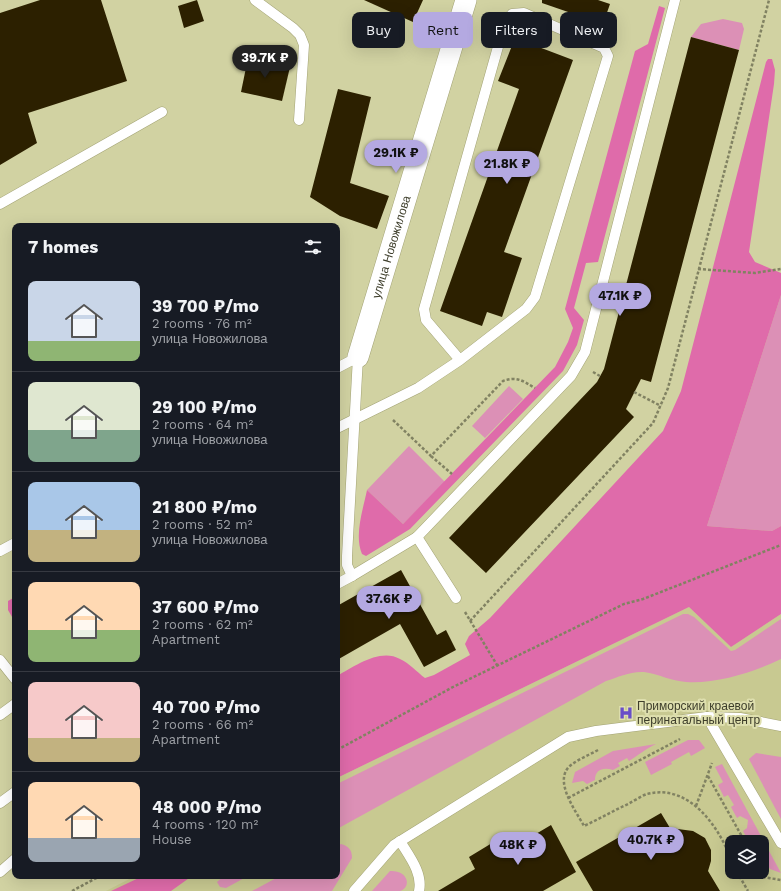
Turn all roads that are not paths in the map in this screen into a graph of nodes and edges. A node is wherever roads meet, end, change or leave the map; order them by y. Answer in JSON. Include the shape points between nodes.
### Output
{"nodes":[{"id":1,"x":255,"y":0,"type":"edge"},
{"id":2,"x":466,"y":0,"type":"edge"},
{"id":3,"x":675,"y":0,"type":"edge"},
{"id":4,"x":162,"y":112,"type":"dead end"},
{"id":5,"x":299,"y":120,"type":"dead end"},
{"id":6,"x":0,"y":204,"type":"edge"},
{"id":7,"x":358,"y":357,"type":"junction"},
{"id":8,"x":460,"y":360,"type":"junction"},
{"id":9,"x":340,"y":366,"type":"edge"},
{"id":10,"x":353,"y":419,"type":"junction"},
{"id":11,"x":340,"y":426,"type":"edge"},
{"id":12,"x":417,"y":537,"type":"junction"},
{"id":13,"x":12,"y":545,"type":"edge"},
{"id":14,"x":0,"y":551,"type":"edge"},
{"id":15,"x":352,"y":576,"type":"junction"},
{"id":16,"x":340,"y":582,"type":"edge"},
{"id":17,"x":456,"y":598,"type":"road end"},
{"id":18,"x":0,"y":660,"type":"edge"},
{"id":19,"x":12,"y":675,"type":"edge"},
{"id":20,"x":12,"y":706,"type":"edge"},
{"id":21,"x":0,"y":715,"type":"edge"},
{"id":22,"x":707,"y":717,"type":"junction"},
{"id":23,"x":781,"y":726,"type":"edge"},
{"id":24,"x":12,"y":794,"type":"edge"},
{"id":25,"x":0,"y":804,"type":"edge"},
{"id":26,"x":400,"y":841,"type":"junction"},
{"id":27,"x":781,"y":843,"type":"edge"},
{"id":28,"x":12,"y":862,"type":"edge"},
{"id":29,"x":0,"y":872,"type":"edge"},
{"id":30,"x":354,"y":891,"type":"edge"},
{"id":31,"x":419,"y":891,"type":"edge"}],
"edges":[{"from":1,"to":5,"type":"lane","via":[[300,35],[304,45]]},
{"from":2,"to":7,"type":"street","name":"улица Новожилова"},
{"from":3,"to":12,"type":"lane","via":[[585,352],[571,376]]},
{"from":4,"to":6,"type":"lane"},
{"from":7,"to":9,"type":"lane"},
{"from":7,"to":10,"type":"lane"},
{"from":8,"to":8,"type":"lane","via":[[426,320],[424,309],[505,22],[512,14],[524,13],[604,48],[608,56],[535,297],[526,309]]},
{"from":8,"to":10,"type":"lane","via":[[418,388]]},
{"from":10,"to":11,"type":"lane"},
{"from":10,"to":15,"type":"lane","via":[[347,556],[347,565]]},
{"from":12,"to":15,"type":"lane"},
{"from":12,"to":17,"type":"lane"},
{"from":13,"to":14,"type":"lane"},
{"from":15,"to":16,"type":"lane"},
{"from":18,"to":19,"type":"lane"},
{"from":20,"to":21,"type":"lane"},
{"from":22,"to":23,"type":"lane","via":[[740,718]]},
{"from":22,"to":26,"type":"lane","via":[[568,737]]},
{"from":22,"to":27,"type":"lane"},
{"from":24,"to":25,"type":"lane"},
{"from":26,"to":30,"type":"lane","via":[[376,863]]},
{"from":26,"to":31,"type":"lane","via":[[416,869],[420,880]]},
{"from":28,"to":29,"type":"lane"}]}
